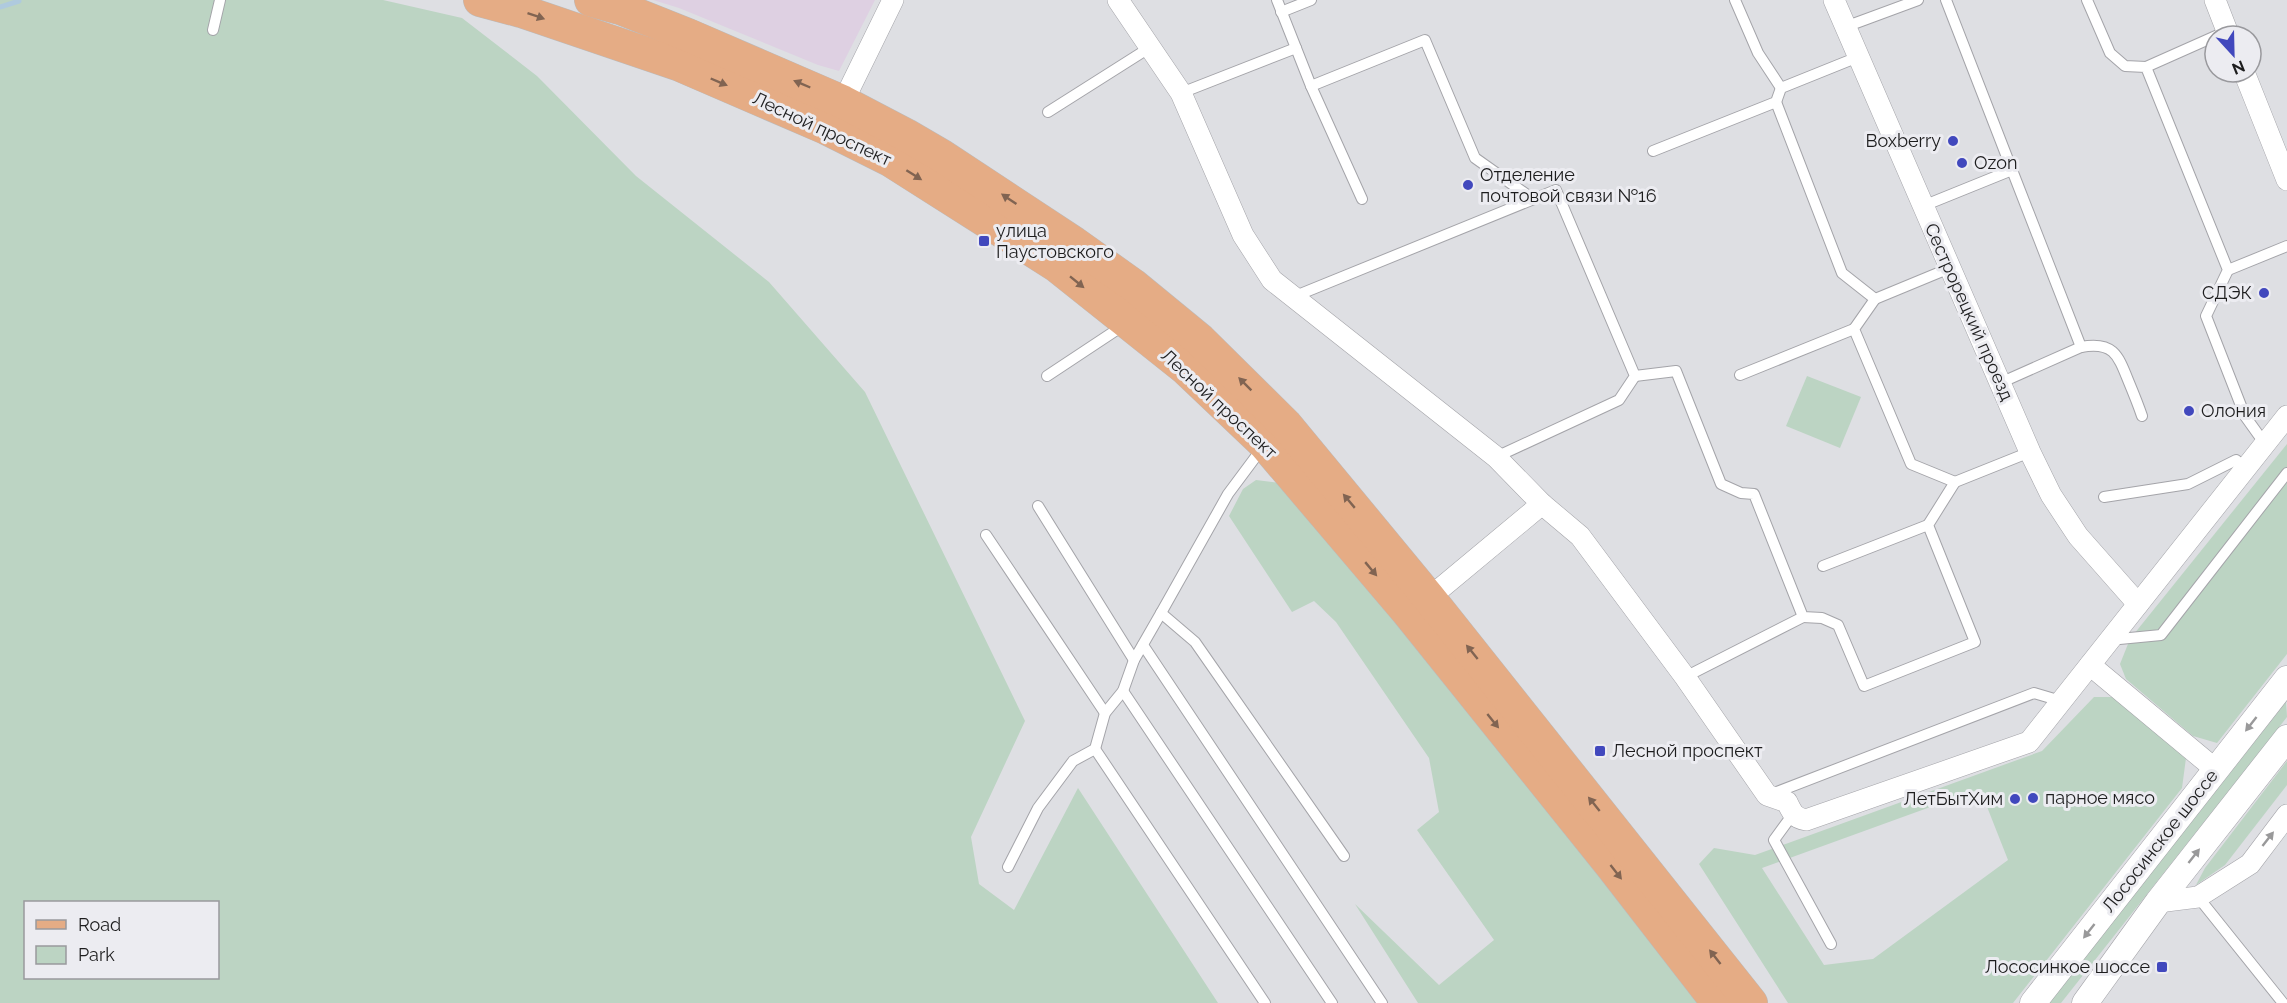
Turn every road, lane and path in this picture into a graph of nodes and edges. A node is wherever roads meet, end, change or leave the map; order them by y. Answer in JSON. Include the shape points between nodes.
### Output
{"nodes":[{"id":1,"x":220,"y":0,"type":"edge"},
{"id":2,"x":480,"y":0,"type":"edge"},
{"id":3,"x":591,"y":0,"type":"edge"},
{"id":4,"x":893,"y":0,"type":"edge"},
{"id":5,"x":1118,"y":0,"type":"edge"},
{"id":6,"x":1277,"y":0,"type":"edge"},
{"id":7,"x":1311,"y":0,"type":"edge"},
{"id":8,"x":1735,"y":0,"type":"edge"},
{"id":9,"x":1834,"y":0,"type":"edge"},
{"id":10,"x":1918,"y":0,"type":"edge"},
{"id":11,"x":1946,"y":0,"type":"edge"},
{"id":12,"x":2087,"y":0,"type":"edge"},
{"id":13,"x":2215,"y":0,"type":"edge"},
{"id":14,"x":1281,"y":12,"type":"junction"},
{"id":15,"x":2224,"y":24,"type":"edge"},
{"id":16,"x":1845,"y":27,"type":"junction"},
{"id":17,"x":213,"y":30,"type":"dead end"},
{"id":18,"x":2203,"y":43,"type":"edge"},
{"id":19,"x":1149,"y":48,"type":"junction"},
{"id":20,"x":1296,"y":48,"type":"junction"},
{"id":21,"x":1858,"y":57,"type":"junction"},
{"id":22,"x":2146,"y":67,"type":"junction"},
{"id":23,"x":2249,"y":84,"type":"edge"},
{"id":24,"x":1311,"y":86,"type":"junction"},
{"id":25,"x":1781,"y":88,"type":"junction"},
{"id":26,"x":1181,"y":93,"type":"junction"},
{"id":27,"x":843,"y":102,"type":"junction"},
{"id":28,"x":1776,"y":102,"type":"junction"},
{"id":29,"x":1048,"y":112,"type":"dead end"},
{"id":30,"x":1653,"y":151,"type":"dead end"},
{"id":31,"x":2012,"y":170,"type":"junction"},
{"id":32,"x":2287,"y":180,"type":"edge"},
{"id":33,"x":1362,"y":199,"type":"dead end"},
{"id":34,"x":1533,"y":199,"type":"junction"},
{"id":35,"x":1923,"y":206,"type":"junction"},
{"id":36,"x":2287,"y":246,"type":"edge"},
{"id":37,"x":1950,"y":268,"type":"junction"},
{"id":38,"x":2228,"y":270,"type":"junction"},
{"id":39,"x":1293,"y":297,"type":"junction"},
{"id":40,"x":1875,"y":299,"type":"junction"},
{"id":41,"x":1126,"y":323,"type":"junction"},
{"id":42,"x":1854,"y":329,"type":"junction"},
{"id":43,"x":2081,"y":347,"type":"junction"},
{"id":44,"x":1740,"y":375,"type":"dead end"},
{"id":45,"x":1047,"y":376,"type":"dead end"},
{"id":46,"x":1635,"y":376,"type":"junction"},
{"id":47,"x":2000,"y":383,"type":"junction"},
{"id":48,"x":2142,"y":416,"type":"dead end"},
{"id":49,"x":2287,"y":416,"type":"edge"},
{"id":50,"x":1276,"y":435,"type":"junction"},
{"id":51,"x":2265,"y":444,"type":"junction"},
{"id":52,"x":2030,"y":452,"type":"junction"},
{"id":53,"x":1496,"y":457,"type":"junction"},
{"id":54,"x":2246,"y":468,"type":"junction"},
{"id":55,"x":2287,"y":473,"type":"edge"},
{"id":56,"x":1955,"y":482,"type":"junction"},
{"id":57,"x":2104,"y":497,"type":"dead end"},
{"id":58,"x":1542,"y":504,"type":"junction"},
{"id":59,"x":1038,"y":506,"type":"dead end"},
{"id":60,"x":1928,"y":525,"type":"junction"},
{"id":61,"x":986,"y":535,"type":"dead end"},
{"id":62,"x":1823,"y":566,"type":"dead end"},
{"id":63,"x":1429,"y":598,"type":"junction"},
{"id":64,"x":2138,"y":604,"type":"junction"},
{"id":65,"x":1161,"y":612,"type":"junction"},
{"id":66,"x":1803,"y":617,"type":"junction"},
{"id":67,"x":2109,"y":640,"type":"junction"},
{"id":68,"x":1143,"y":645,"type":"junction"},
{"id":69,"x":1134,"y":660,"type":"junction"},
{"id":70,"x":2090,"y":665,"type":"junction"},
{"id":71,"x":1685,"y":677,"type":"junction"},
{"id":72,"x":2287,"y":679,"type":"edge"},
{"id":73,"x":1123,"y":691,"type":"junction"},
{"id":74,"x":2061,"y":701,"type":"junction"},
{"id":75,"x":1105,"y":713,"type":"junction"},
{"id":76,"x":2287,"y":738,"type":"edge"},
{"id":77,"x":1095,"y":749,"type":"junction"},
{"id":78,"x":2215,"y":769,"type":"junction"},
{"id":79,"x":1767,"y":795,"type":"junction"},
{"id":80,"x":1793,"y":814,"type":"junction"},
{"id":81,"x":2287,"y":815,"type":"edge"},
{"id":82,"x":1344,"y":856,"type":"dead end"},
{"id":83,"x":1008,"y":867,"type":"dead end"},
{"id":84,"x":2198,"y":897,"type":"junction"},
{"id":85,"x":2158,"y":902,"type":"junction"},
{"id":86,"x":1831,"y":944,"type":"dead end"},
{"id":87,"x":1265,"y":1003,"type":"edge"},
{"id":88,"x":1332,"y":1003,"type":"edge"},
{"id":89,"x":1382,"y":1003,"type":"edge"},
{"id":90,"x":1718,"y":1003,"type":"edge"},
{"id":91,"x":1751,"y":1003,"type":"edge"},
{"id":92,"x":2033,"y":1003,"type":"edge"},
{"id":93,"x":2085,"y":1003,"type":"edge"},
{"id":94,"x":2283,"y":1003,"type":"edge"}],
"edges":[{"from":1,"to":17,"type":"lane"},
{"from":2,"to":41,"type":"main road","name":"Лесной проспект","one_way":true,"via":[[680,65],[826,128],[890,160],[1057,266]]},
{"from":27,"to":3,"type":"main road","name":"Лесной проспект","one_way":true,"via":[[688,35]]},
{"from":4,"to":27,"type":"street"},
{"from":5,"to":19,"type":"street"},
{"from":6,"to":14,"type":"lane"},
{"from":7,"to":14,"type":"lane"},
{"from":8,"to":25,"type":"lane","via":[[1758,53]]},
{"from":9,"to":16,"type":"street","name":"Сестрорецкий проезд"},
{"from":10,"to":16,"type":"lane"},
{"from":11,"to":31,"type":"lane"},
{"from":12,"to":22,"type":"lane","via":[[2110,53],[2125,66]]},
{"from":13,"to":15,"type":"street"},
{"from":14,"to":20,"type":"lane"},
{"from":16,"to":21,"type":"street","name":"Сестрорецкий проезд"},
{"from":18,"to":22,"type":"lane"},
{"from":19,"to":26,"type":"street"},
{"from":19,"to":29,"type":"lane"},
{"from":20,"to":24,"type":"lane"},
{"from":20,"to":26,"type":"lane"},
{"from":21,"to":25,"type":"lane"},
{"from":21,"to":35,"type":"street","name":"Сестрорецкий проезд"},
{"from":22,"to":38,"type":"lane"},
{"from":23,"to":32,"type":"street"},
{"from":24,"to":33,"type":"lane"},
{"from":24,"to":34,"type":"lane","via":[[1425,40],[1475,158]]},
{"from":25,"to":28,"type":"lane"},
{"from":26,"to":39,"type":"street","via":[[1243,236],[1272,280]]},
{"from":50,"to":27,"type":"main road","name":"Лесной проспект","one_way":true,"via":[[1200,340],[1133,285],[942,156]]},
{"from":28,"to":30,"type":"lane"},
{"from":28,"to":40,"type":"lane","via":[[1842,273]]},
{"from":31,"to":35,"type":"lane"},
{"from":31,"to":43,"type":"lane"},
{"from":34,"to":39,"type":"lane"},
{"from":34,"to":46,"type":"lane","via":[[1556,190]]},
{"from":35,"to":37,"type":"street","name":"Сестрорецкий проезд"},
{"from":36,"to":38,"type":"lane"},
{"from":37,"to":40,"type":"lane"},
{"from":37,"to":47,"type":"street","name":"Сестрорецкий проезд"},
{"from":38,"to":51,"type":"lane","via":[[2206,316],[2245,416]]},
{"from":39,"to":53,"type":"street"},
{"from":40,"to":42,"type":"lane"},
{"from":41,"to":45,"type":"lane"},
{"from":41,"to":50,"type":"main road","name":"Лесной проспект"},
{"from":42,"to":44,"type":"lane"},
{"from":42,"to":56,"type":"lane","via":[[1911,464]]},
{"from":43,"to":47,"type":"lane"},
{"from":43,"to":48,"type":"lane","via":[[2107,348],[2119,356]]},
{"from":46,"to":53,"type":"lane","via":[[1619,400]]},
{"from":46,"to":66,"type":"lane","via":[[1676,371],[1721,484],[1741,494],[1754,494]]},
{"from":47,"to":52,"type":"street","name":"Сестрорецкий проезд"},
{"from":49,"to":51,"type":"street"},
{"from":63,"to":50,"type":"main road","name":"Лесной проспект","one_way":true},
{"from":50,"to":65,"type":"lane","via":[[1228,494]]},
{"from":50,"to":90,"type":"main road","name":"Лесной проспект","one_way":true,"via":[[1407,611]]},
{"from":51,"to":54,"type":"street"},
{"from":52,"to":56,"type":"lane"},
{"from":52,"to":64,"type":"street","name":"Сестрорецкий проезд","via":[[2051,495],[2078,536]]},
{"from":53,"to":58,"type":"street"},
{"from":54,"to":57,"type":"lane","via":[[2236,460],[2188,484]]},
{"from":54,"to":64,"type":"street"},
{"from":55,"to":67,"type":"lane","via":[[2161,635]]},
{"from":56,"to":60,"type":"lane"},
{"from":58,"to":63,"type":"street"},
{"from":58,"to":71,"type":"street","via":[[1580,536]]},
{"from":59,"to":69,"type":"lane"},
{"from":60,"to":62,"type":"lane"},
{"from":60,"to":66,"type":"lane","via":[[1975,642],[1864,686],[1838,625],[1822,618]]},
{"from":61,"to":75,"type":"lane"},
{"from":91,"to":63,"type":"main road","name":"Лесной проспект","one_way":true},
{"from":64,"to":67,"type":"street"},
{"from":65,"to":68,"type":"lane"},
{"from":65,"to":82,"type":"lane","via":[[1196,642]]},
{"from":66,"to":71,"type":"lane"},
{"from":67,"to":70,"type":"street"},
{"from":68,"to":69,"type":"lane"},
{"from":68,"to":89,"type":"lane"},
{"from":69,"to":73,"type":"lane"},
{"from":70,"to":74,"type":"street"},
{"from":70,"to":78,"type":"street"},
{"from":71,"to":79,"type":"street"},
{"from":72,"to":78,"type":"street","name":"Лососинское шоссе","one_way":true},
{"from":73,"to":75,"type":"lane"},
{"from":73,"to":88,"type":"lane"},
{"from":74,"to":79,"type":"lane","via":[[2034,693]]},
{"from":74,"to":80,"type":"street","via":[[2029,742],[1806,820]]},
{"from":75,"to":77,"type":"lane"},
{"from":85,"to":76,"type":"street","name":"Лососинское шоссе","one_way":true},
{"from":77,"to":83,"type":"lane","via":[[1073,761],[1038,808]]},
{"from":77,"to":87,"type":"lane"},
{"from":78,"to":92,"type":"street","name":"Лососинское шоссе","one_way":true},
{"from":79,"to":80,"type":"street","via":[[1787,802]]},
{"from":80,"to":86,"type":"lane","via":[[1774,840]]},
{"from":84,"to":81,"type":"street","one_way":true,"via":[[2250,864]]},
{"from":84,"to":85,"type":"street"},
{"from":84,"to":94,"type":"lane"},
{"from":85,"to":93,"type":"street","name":"Лососинское шоссе"}]}
